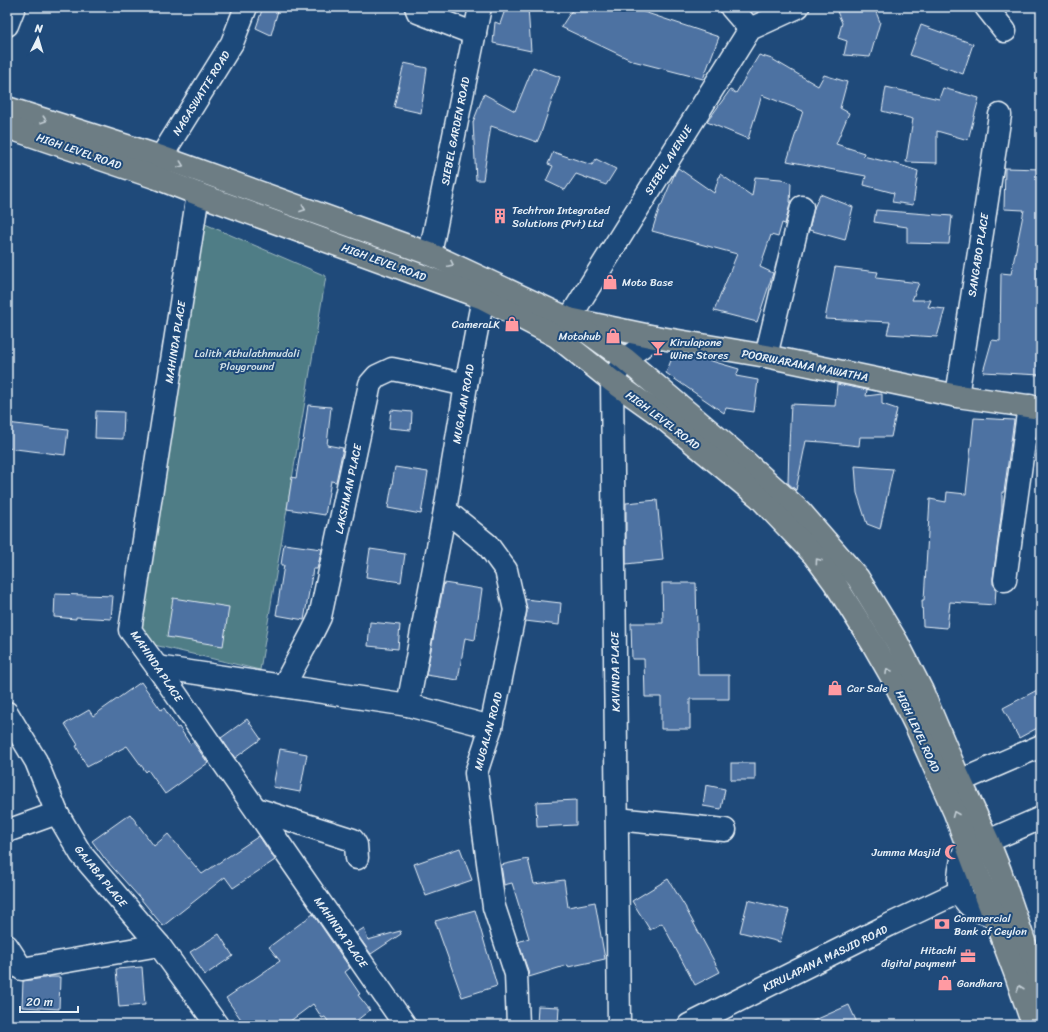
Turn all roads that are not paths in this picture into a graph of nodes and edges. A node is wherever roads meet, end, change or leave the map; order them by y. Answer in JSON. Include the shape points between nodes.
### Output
{"nodes":[{"id":1,"x":14,"y":7,"type":"edge"},
{"id":2,"x":246,"y":7,"type":"edge"},
{"id":3,"x":416,"y":7,"type":"edge"},
{"id":4,"x":480,"y":7,"type":"edge"},
{"id":5,"x":731,"y":7,"type":"edge"},
{"id":6,"x":798,"y":7,"type":"edge"},
{"id":7,"x":986,"y":7,"type":"edge"},
{"id":8,"x":7,"y":25,"type":"edge"},
{"id":9,"x":750,"y":29,"type":"junction"},
{"id":10,"x":1005,"y":31,"type":"dead end"},
{"id":11,"x":475,"y":34,"type":"junction"},
{"id":12,"x":7,"y":108,"type":"edge"},
{"id":13,"x":1000,"y":115,"type":"dead end"},
{"id":14,"x":7,"y":127,"type":"edge"},
{"id":15,"x":159,"y":168,"type":"junction"},
{"id":16,"x":198,"y":194,"type":"junction"},
{"id":17,"x":802,"y":207,"type":"dead end"},
{"id":18,"x":430,"y":254,"type":"junction"},
{"id":19,"x":483,"y":298,"type":"junction"},
{"id":20,"x":563,"y":327,"type":"junction"},
{"id":21,"x":656,"y":337,"type":"junction"},
{"id":22,"x":766,"y":356,"type":"junction"},
{"id":23,"x":625,"y":359,"type":"junction"},
{"id":24,"x":612,"y":381,"type":"junction"},
{"id":25,"x":466,"y":385,"type":"junction"},
{"id":26,"x":957,"y":396,"type":"junction"},
{"id":27,"x":1035,"y":407,"type":"edge"},
{"id":28,"x":445,"y":510,"type":"junction"},
{"id":29,"x":1005,"y":580,"type":"dead end"},
{"id":30,"x":157,"y":667,"type":"junction"},
{"id":31,"x":284,"y":686,"type":"junction"},
{"id":32,"x":408,"y":705,"type":"junction"},
{"id":33,"x":7,"y":713,"type":"edge"},
{"id":34,"x":491,"y":727,"type":"junction"},
{"id":35,"x":1041,"y":746,"type":"edge"},
{"id":36,"x":960,"y":781,"type":"junction"},
{"id":37,"x":256,"y":809,"type":"junction"},
{"id":38,"x":57,"y":813,"type":"junction"},
{"id":39,"x":1041,"y":818,"type":"edge"},
{"id":40,"x":617,"y":819,"type":"junction"},
{"id":41,"x":725,"y":830,"type":"dead end"},
{"id":42,"x":7,"y":831,"type":"edge"},
{"id":43,"x":988,"y":841,"type":"junction"},
{"id":44,"x":966,"y":844,"type":"junction"},
{"id":45,"x":357,"y":858,"type":"dead end"},
{"id":46,"x":961,"y":891,"type":"junction"},
{"id":47,"x":993,"y":916,"type":"junction"},
{"id":48,"x":159,"y":945,"type":"junction"},
{"id":49,"x":7,"y":946,"type":"edge"},
{"id":50,"x":1041,"y":990,"type":"edge"},
{"id":51,"x":1030,"y":1024,"type":"edge"},
{"id":52,"x":217,"y":1025,"type":"edge"},
{"id":53,"x":405,"y":1025,"type":"edge"},
{"id":54,"x":518,"y":1025,"type":"edge"},
{"id":55,"x":619,"y":1025,"type":"edge"},
{"id":56,"x":689,"y":1025,"type":"edge"}],
"edges":[{"from":1,"to":8,"type":"street"},
{"from":2,"to":15,"type":"street","name":"NAGASWATTE ROAD","via":[[232,43]]},
{"from":3,"to":11,"type":"street","via":[[418,12]]},
{"from":4,"to":11,"type":"street","name":"SIEBEL GARDEN ROAD"},
{"from":5,"to":9,"type":"street"},
{"from":6,"to":9,"type":"street"},
{"from":7,"to":10,"type":"street"},
{"from":9,"to":20,"type":"street","name":"SIEBEL AVENUE"},
{"from":11,"to":18,"type":"street","name":"SIEBEL GARDEN ROAD"},
{"from":12,"to":15,"type":"main road","name":"HIGH LEVEL ROAD","one_way":true},
{"from":13,"to":26,"type":"street","name":"SANGABO PLACE"},
{"from":14,"to":15,"type":"main road","name":"HIGH LEVEL ROAD"},
{"from":15,"to":16,"type":"main road","name":"HIGH LEVEL ROAD"},
{"from":15,"to":18,"type":"main road","name":"HIGH LEVEL ROAD","one_way":true},
{"from":16,"to":19,"type":"main road","name":"HIGH LEVEL ROAD"},
{"from":16,"to":30,"type":"street","name":"MAHINDA PLACE","via":[[130,630]]},
{"from":17,"to":22,"type":"street"},
{"from":18,"to":20,"type":"main road","name":"HIGH LEVEL ROAD","one_way":true},
{"from":19,"to":20,"type":"main road","name":"HIGH LEVEL ROAD"},
{"from":19,"to":25,"type":"street","name":"MUGALAN ROAD"},
{"from":20,"to":21,"type":"main road","name":"POORWARAMA MAWATHA"},
{"from":20,"to":23,"type":"main road","name":"HIGH LEVEL ROAD"},
{"from":20,"to":24,"type":"main road","name":"HIGH LEVEL ROAD"},
{"from":21,"to":22,"type":"main road","name":"POORWARAMA MAWATHA"},
{"from":21,"to":23,"type":"street"},
{"from":22,"to":26,"type":"main road","name":"POORWARAMA MAWATHA"},
{"from":23,"to":24,"type":"street"},
{"from":23,"to":36,"type":"main road","name":"HIGH LEVEL ROAD","via":[[800,511],[858,578],[897,642],[922,691]]},
{"from":24,"to":40,"type":"street","name":"KAVINDA PLACE"},
{"from":44,"to":24,"type":"main road","name":"HIGH LEVEL ROAD","one_way":true,"via":[[920,733],[893,679],[838,588],[814,555],[760,497],[657,413]]},
{"from":25,"to":28,"type":"street","name":"MUGALAN ROAD"},
{"from":25,"to":31,"type":"street","name":"LAKSHMAN PLACE","via":[[392,369],[377,376],[370,384],[320,617]]},
{"from":26,"to":27,"type":"main road","name":"POORWARAMA MAWATHA"},
{"from":27,"to":29,"type":"street"},
{"from":28,"to":32,"type":"street","name":"MUGALAN ROAD"},
{"from":28,"to":34,"type":"street","name":"MUGALAN ROAD","via":[[487,544],[506,570],[515,610]]},
{"from":30,"to":31,"type":"street"},
{"from":30,"to":37,"type":"street","name":"MAHINDA PLACE"},
{"from":31,"to":32,"type":"street"},
{"from":32,"to":34,"type":"street"},
{"from":33,"to":38,"type":"street","name":"GAJABA PLACE","via":[[36,761]]},
{"from":34,"to":54,"type":"street","name":"MUGALAN ROAD","via":[[476,773],[494,907],[516,974]]},
{"from":35,"to":36,"type":"street"},
{"from":36,"to":43,"type":"main road","name":"HIGH LEVEL ROAD"},
{"from":37,"to":45,"type":"street","via":[[353,840]]},
{"from":37,"to":53,"type":"street","name":"MAHINDA PLACE"},
{"from":38,"to":42,"type":"street"},
{"from":38,"to":48,"type":"street","name":"GAJABA PLACE","via":[[81,854]]},
{"from":39,"to":43,"type":"street"},
{"from":40,"to":41,"type":"street"},
{"from":40,"to":55,"type":"street","name":"KAVINDA PLACE"},
{"from":43,"to":50,"type":"main road","name":"HIGH LEVEL ROAD"},
{"from":44,"to":46,"type":"street","via":[[959,873]]},
{"from":44,"to":47,"type":"main road","name":"HIGH LEVEL ROAD"},
{"from":46,"to":47,"type":"street","via":[[971,907]]},
{"from":46,"to":56,"type":"street","name":"KIRULAPANA MASJID ROAD"},
{"from":51,"to":47,"type":"main road","name":"HIGH LEVEL ROAD","one_way":true},
{"from":48,"to":49,"type":"street","via":[[22,969]]},
{"from":48,"to":52,"type":"street","name":"GAJABA PLACE"}]}
